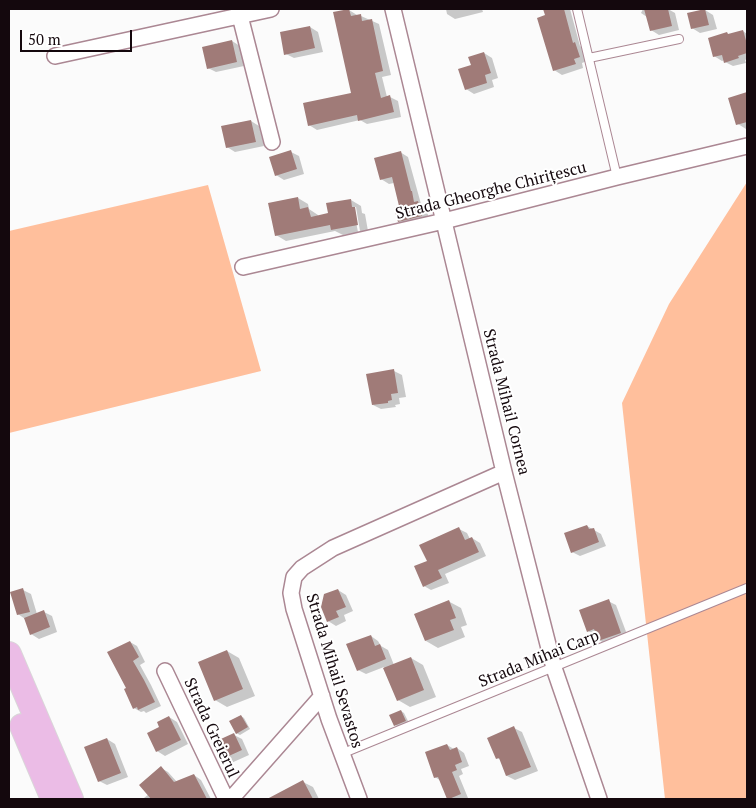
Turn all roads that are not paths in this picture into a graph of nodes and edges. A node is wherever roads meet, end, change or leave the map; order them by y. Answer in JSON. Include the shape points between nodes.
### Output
{"nodes":[{"id":1,"x":272,"y":9,"type":"edge"},
{"id":2,"x":393,"y":9,"type":"edge"},
{"id":3,"x":577,"y":9,"type":"edge"},
{"id":4,"x":240,"y":16,"type":"junction"},
{"id":5,"x":679,"y":39,"type":"dead end"},
{"id":6,"x":55,"y":56,"type":"dead end"},
{"id":7,"x":589,"y":58,"type":"junction"},
{"id":8,"x":272,"y":142,"type":"dead end"},
{"id":9,"x":747,"y":146,"type":"edge"},
{"id":10,"x":616,"y":177,"type":"junction"},
{"id":11,"x":444,"y":221,"type":"junction"},
{"id":12,"x":243,"y":267,"type":"dead end"},
{"id":13,"x":504,"y":472,"type":"junction"},
{"id":14,"x":747,"y":588,"type":"edge"},
{"id":15,"x":9,"y":654,"type":"edge"},
{"id":16,"x":554,"y":668,"type":"junction"},
{"id":17,"x":165,"y":671,"type":"dead end"},
{"id":18,"x":9,"y":695,"type":"edge"},
{"id":19,"x":322,"y":696,"type":"junction"},
{"id":20,"x":341,"y":754,"type":"junction"},
{"id":21,"x":53,"y":799,"type":"edge"},
{"id":22,"x":70,"y":799,"type":"edge"},
{"id":23,"x":226,"y":799,"type":"edge"},
{"id":24,"x":231,"y":799,"type":"edge"},
{"id":25,"x":359,"y":799,"type":"edge"},
{"id":26,"x":599,"y":799,"type":"edge"}],
"edges":[{"from":1,"to":4,"type":"street"},
{"from":2,"to":11,"type":"street","name":"Strada Mihail Cornea"},
{"from":3,"to":7,"type":"lane"},
{"from":4,"to":6,"type":"street"},
{"from":4,"to":8,"type":"street"},
{"from":5,"to":7,"type":"lane"},
{"from":7,"to":10,"type":"lane"},
{"from":9,"to":10,"type":"street","name":"Strada Gheorghe Chirițescu"},
{"from":10,"to":11,"type":"street","name":"Strada Gheorghe Chirițescu"},
{"from":11,"to":12,"type":"street","name":"Strada Gheorghe Chirițescu"},
{"from":11,"to":13,"type":"street","name":"Strada Mihail Cornea"},
{"from":13,"to":16,"type":"street","name":"Strada Mihail Cornea"},
{"from":13,"to":19,"type":"street","name":"Strada Mihail Sevastos","via":[[333,548],[294,577],[291,593],[294,608]]},
{"from":14,"to":16,"type":"lane","name":"Strada Mihai Carp"},
{"from":15,"to":22,"type":"main road"},
{"from":16,"to":20,"type":"lane","name":"Strada Mihai Carp"},
{"from":16,"to":26,"type":"street","name":"Strada Mihail Cornea"},
{"from":17,"to":23,"type":"street","name":"Strada Greierul"},
{"from":18,"to":21,"type":"main road"},
{"from":19,"to":20,"type":"street","name":"Strada Mihail Sevastos"},
{"from":19,"to":24,"type":"street"},
{"from":20,"to":25,"type":"street","name":"Strada Mihail Sevastos"}]}
